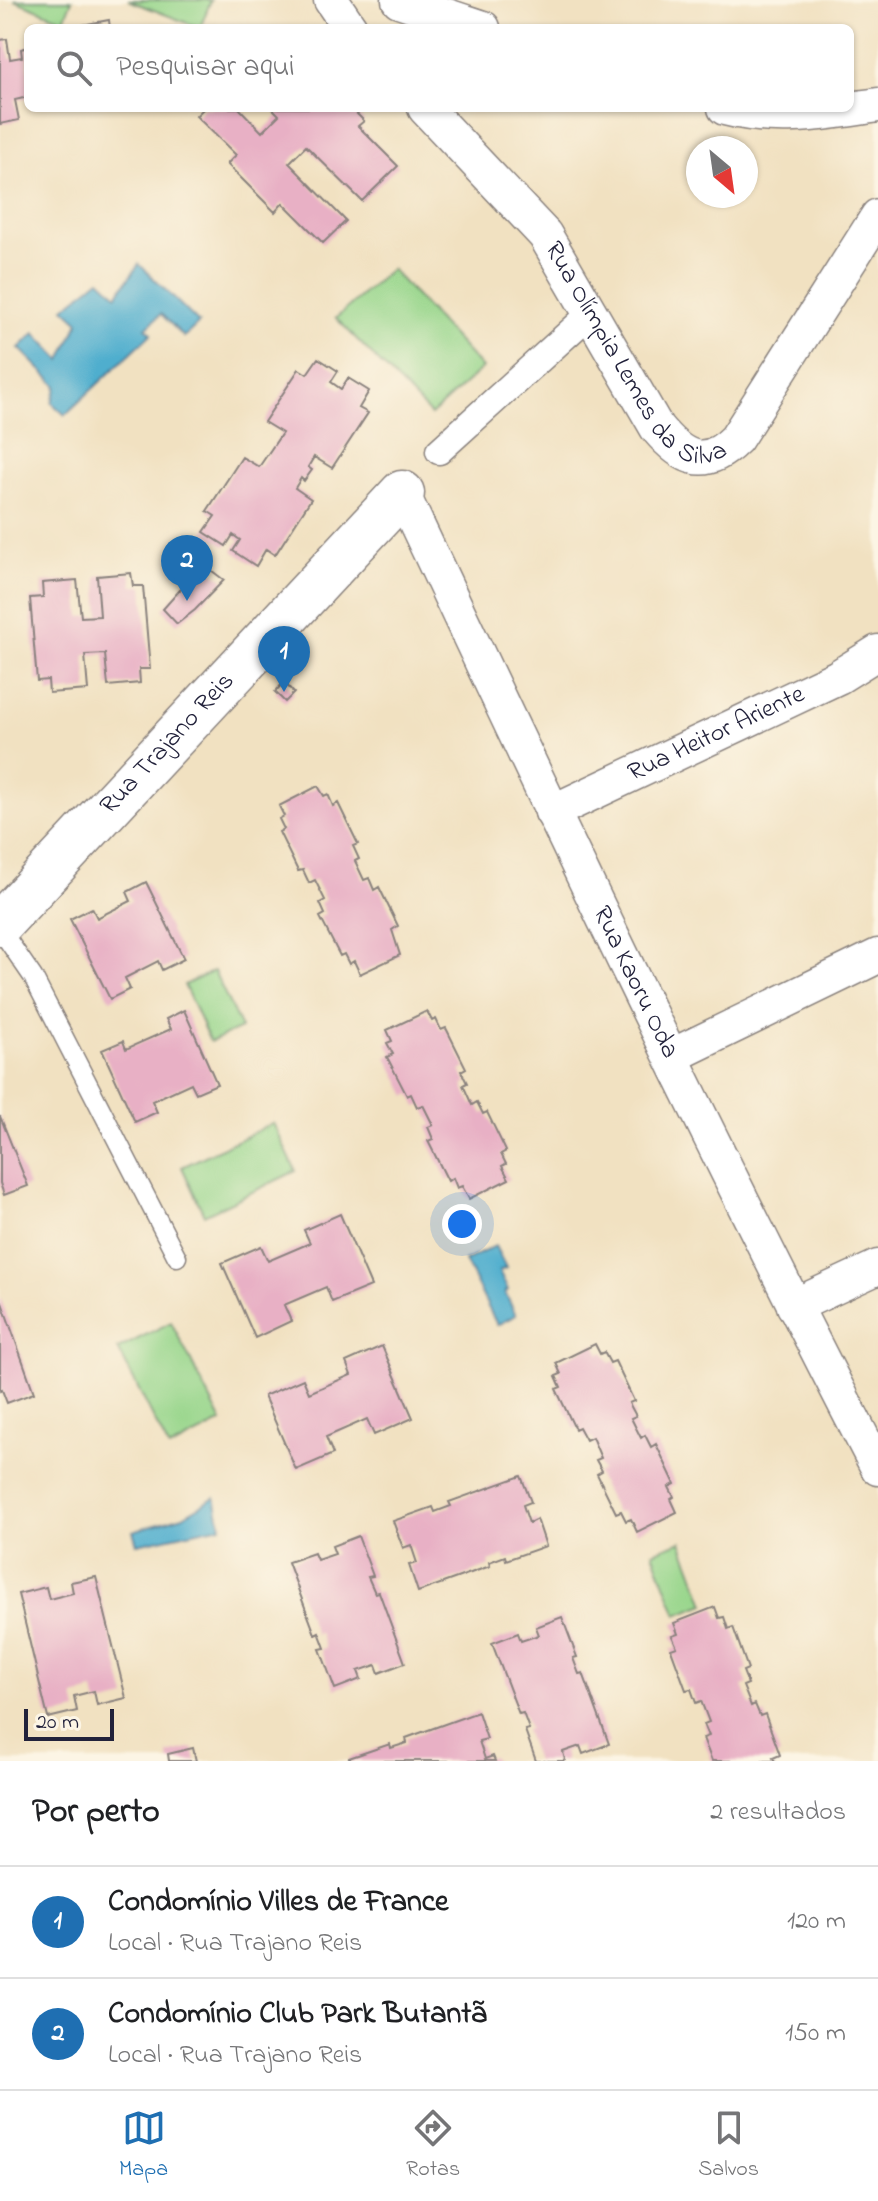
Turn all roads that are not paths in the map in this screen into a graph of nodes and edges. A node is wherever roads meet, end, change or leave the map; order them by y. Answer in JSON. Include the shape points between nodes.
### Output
{"nodes":[{"id":1,"x":331,"y":0,"type":"edge"},
{"id":2,"x":399,"y":0,"type":"edge"},
{"id":3,"x":347,"y":24,"type":"edge"},
{"id":4,"x":471,"y":24,"type":"edge"},
{"id":5,"x":878,"y":105,"type":"edge"},
{"id":6,"x":854,"y":108,"type":"edge"},
{"id":7,"x":429,"y":112,"type":"edge"},
{"id":8,"x":740,"y":112,"type":"edge"},
{"id":9,"x":826,"y":112,"type":"edge"},
{"id":10,"x":878,"y":216,"type":"edge"},
{"id":11,"x":591,"y":313,"type":"junction"},
{"id":12,"x":439,"y":451,"type":"dead end"},
{"id":13,"x":402,"y":493,"type":"joint"},
{"id":14,"x":878,"y":652,"type":"edge"},
{"id":15,"x":552,"y":812,"type":"junction"},
{"id":16,"x":0,"y":926,"type":"edge"},
{"id":17,"x":878,"y":956,"type":"edge"},
{"id":18,"x":672,"y":1056,"type":"junction"},
{"id":19,"x":177,"y":1257,"type":"dead end"},
{"id":20,"x":878,"y":1267,"type":"edge"},
{"id":21,"x":794,"y":1306,"type":"junction"},
{"id":22,"x":878,"y":1468,"type":"edge"}],
"edges":[{"from":1,"to":3,"type":"street"},
{"from":2,"to":4,"type":"street"},
{"from":5,"to":6,"type":"street"},
{"from":7,"to":11,"type":"street","name":"Rua Olímpia Lemes da Silva","via":[[545,235]]},
{"from":8,"to":9,"type":"street","via":[[789,117]]},
{"from":10,"to":11,"type":"street","name":"Rua Olímpia Lemes da Silva","via":[[736,439],[709,458],[693,458],[673,448]]},
{"from":11,"to":12,"type":"street"},
{"from":13,"to":15,"type":"street","name":"Rua Kaoru Oda"},
{"from":13,"to":16,"type":"street","name":"Rua Trajano Reis"},
{"from":14,"to":15,"type":"street","name":"Rua Heitor Ariente","via":[[838,677]]},
{"from":15,"to":18,"type":"street","name":"Rua Kaoru Oda"},
{"from":16,"to":19,"type":"lane","via":[[33,977]]},
{"from":17,"to":18,"type":"street"},
{"from":18,"to":21,"type":"street","name":"Rua Kaoru Oda"},
{"from":20,"to":21,"type":"street"},
{"from":21,"to":22,"type":"street","name":"Rua Kaoru Oda"}]}
